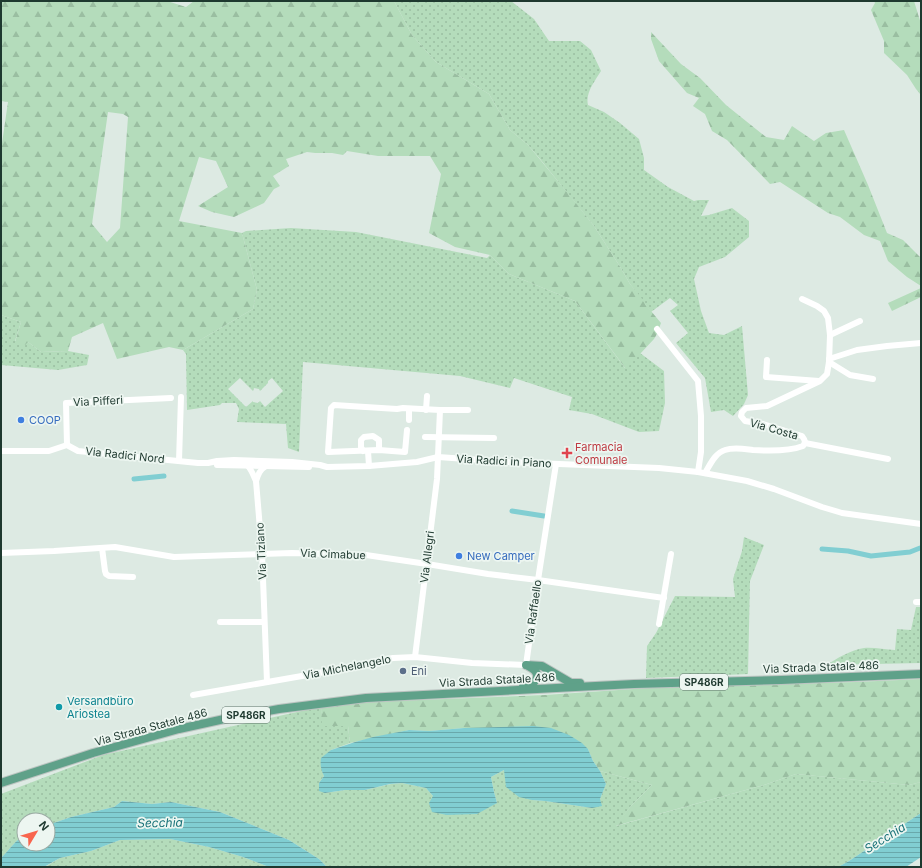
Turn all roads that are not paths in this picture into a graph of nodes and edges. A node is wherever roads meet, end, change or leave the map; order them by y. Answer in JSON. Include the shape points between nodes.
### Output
{"nodes":[{"id":1,"x":802,"y":299,"type":"dead end"},
{"id":2,"x":860,"y":321,"type":"dead end"},
{"id":3,"x":657,"y":329,"type":"dead end"},
{"id":4,"x":829,"y":332,"type":"junction"},
{"id":5,"x":921,"y":343,"type":"edge"},
{"id":6,"x":767,"y":360,"type":"dead end"},
{"id":7,"x":829,"y":360,"type":"junction"},
{"id":8,"x":873,"y":379,"type":"dead end"},
{"id":9,"x":820,"y":381,"type":"junction"},
{"id":10,"x":427,"y":396,"type":"dead end"},
{"id":11,"x":181,"y":397,"type":"dead end"},
{"id":12,"x":171,"y":398,"type":"dead end"},
{"id":13,"x":406,"y":408,"type":"junction"},
{"id":14,"x":426,"y":410,"type":"junction"},
{"id":15,"x":440,"y":410,"type":"junction"},
{"id":16,"x":468,"y":410,"type":"dead end"},
{"id":17,"x":409,"y":420,"type":"dead end"},
{"id":18,"x":407,"y":430,"type":"dead end"},
{"id":19,"x":424,"y":437,"type":"dead end"},
{"id":20,"x":439,"y":437,"type":"junction"},
{"id":21,"x":494,"y":438,"type":"dead end"},
{"id":22,"x":805,"y":443,"type":"junction"},
{"id":23,"x":67,"y":445,"type":"junction"},
{"id":24,"x":379,"y":450,"type":"junction"},
{"id":25,"x":1,"y":451,"type":"edge"},
{"id":26,"x":365,"y":451,"type":"junction"},
{"id":27,"x":438,"y":457,"type":"junction"},
{"id":28,"x":221,"y":458,"type":"junction"},
{"id":29,"x":888,"y":459,"type":"dead end"},
{"id":30,"x":179,"y":461,"type":"junction"},
{"id":31,"x":256,"y":461,"type":"joint"},
{"id":32,"x":211,"y":462,"type":"junction"},
{"id":33,"x":556,"y":464,"type":"junction"},
{"id":34,"x":229,"y":465,"type":"junction"},
{"id":35,"x":247,"y":466,"type":"junction"},
{"id":36,"x":267,"y":466,"type":"junction"},
{"id":37,"x":369,"y":466,"type":"junction"},
{"id":38,"x":327,"y":467,"type":"junction"},
{"id":39,"x":698,"y":472,"type":"junction"},
{"id":40,"x":705,"y":473,"type":"junction"},
{"id":41,"x":256,"y":481,"type":"junction"},
{"id":42,"x":921,"y":524,"type":"edge"},
{"id":43,"x":102,"y":548,"type":"junction"},
{"id":44,"x":1,"y":553,"type":"edge"},
{"id":45,"x":262,"y":553,"type":"junction"},
{"id":46,"x":671,"y":554,"type":"dead end"},
{"id":47,"x":427,"y":564,"type":"junction"},
{"id":48,"x":133,"y":577,"type":"dead end"},
{"id":49,"x":538,"y":580,"type":"junction"},
{"id":50,"x":664,"y":598,"type":"junction"},
{"id":51,"x":220,"y":622,"type":"dead end"},
{"id":52,"x":264,"y":622,"type":"junction"},
{"id":53,"x":659,"y":624,"type":"dead end"},
{"id":54,"x":415,"y":658,"type":"junction"},
{"id":55,"x":526,"y":665,"type":"junction"},
{"id":56,"x":921,"y":674,"type":"edge"},
{"id":57,"x":267,"y":682,"type":"junction"},
{"id":58,"x":608,"y":685,"type":"junction"},
{"id":59,"x":487,"y":692,"type":"junction"},
{"id":60,"x":193,"y":695,"type":"dead end"},
{"id":61,"x":1,"y":784,"type":"edge"}],
"edges":[{"from":1,"to":4,"type":"street","via":[[824,311],[828,318]]},
{"from":2,"to":4,"type":"street"},
{"from":3,"to":39,"type":"street","via":[[698,381],[702,416]]},
{"from":4,"to":7,"type":"street"},
{"from":5,"to":7,"type":"street","via":[[856,350]]},
{"from":6,"to":9,"type":"street","via":[[766,377]]},
{"from":7,"to":8,"type":"street","via":[[850,375]]},
{"from":7,"to":9,"type":"street","via":[[827,374]]},
{"from":9,"to":22,"type":"street","name":"Via Costa","via":[[766,406],[746,408],[741,416],[745,421],[802,436]]},
{"from":10,"to":14,"type":"street"},
{"from":11,"to":30,"type":"street","name":"Via Radici Nord"},
{"from":12,"to":23,"type":"street","name":"Via Pifferi","via":[[66,403]]},
{"from":13,"to":14,"type":"street"},
{"from":13,"to":17,"type":"street"},
{"from":13,"to":26,"type":"street","via":[[334,405],[332,407],[328,452]]},
{"from":14,"to":15,"type":"street"},
{"from":15,"to":16,"type":"street"},
{"from":15,"to":20,"type":"street","name":"Via Allegri"},
{"from":18,"to":24,"type":"street","via":[[405,452]]},
{"from":19,"to":20,"type":"street"},
{"from":20,"to":21,"type":"street"},
{"from":20,"to":27,"type":"street","name":"Via Allegri"},
{"from":22,"to":29,"type":"street"},
{"from":22,"to":40,"type":"street","name":"Via Costa","via":[[797,448],[725,450],[715,458]]},
{"from":23,"to":25,"type":"street","via":[[49,451]]},
{"from":23,"to":30,"type":"street","name":"Via Radici Nord","via":[[78,451]]},
{"from":24,"to":26,"type":"street"},
{"from":24,"to":26,"type":"street","via":[[379,440],[373,436],[361,440],[361,447]]},
{"from":26,"to":37,"type":"street"},
{"from":27,"to":33,"type":"street","name":"Via Radici in Piano"},
{"from":27,"to":37,"type":"street","name":"Via Radici in Piano","via":[[417,462]]},
{"from":27,"to":47,"type":"street","name":"Via Allegri"},
{"from":28,"to":31,"type":"street","name":"Via Radici Nord"},
{"from":28,"to":32,"type":"street","name":"Via Radici Nord"},
{"from":28,"to":34,"type":"street"},
{"from":30,"to":32,"type":"street","name":"Via Radici Nord"},
{"from":31,"to":38,"type":"street","name":"Via Radici in Piano"},
{"from":32,"to":34,"type":"street","name":"Via Radici Nord","via":[[210,465]]},
{"from":33,"to":39,"type":"street","name":"Via Radici in Piano"},
{"from":33,"to":49,"type":"street","name":"Via Raffaello"},
{"from":34,"to":35,"type":"street","name":"Via Radici Nord"},
{"from":35,"to":36,"type":"street","name":"Via Radici Nord"},
{"from":35,"to":41,"type":"street","via":[[254,473]]},
{"from":36,"to":38,"type":"street","name":"Via Radici Nord"},
{"from":36,"to":41,"type":"street","via":[[261,470]]},
{"from":37,"to":38,"type":"street","name":"Via Radici in Piano"},
{"from":39,"to":40,"type":"street","name":"Via Radici in Piano"},
{"from":40,"to":42,"type":"street","name":"Via Radici in Piano","via":[[767,486],[842,513]]},
{"from":41,"to":45,"type":"street","name":"Via Tiziano"},
{"from":43,"to":44,"type":"street","name":"Via Cimabue"},
{"from":43,"to":45,"type":"street","name":"Via Cimabue","via":[[115,547],[174,557]]},
{"from":43,"to":48,"type":"street","via":[[106,574]]},
{"from":45,"to":47,"type":"street","name":"Via Cimabue","via":[[366,555]]},
{"from":45,"to":52,"type":"street","name":"Via Tiziano"},
{"from":46,"to":50,"type":"street"},
{"from":47,"to":49,"type":"street","name":"Via Cimabue"},
{"from":47,"to":54,"type":"street","name":"Via Allegri"},
{"from":49,"to":50,"type":"street","name":"Via Cimabue"},
{"from":49,"to":55,"type":"street","name":"Via Raffaello"},
{"from":50,"to":53,"type":"street"},
{"from":51,"to":52,"type":"street"},
{"from":52,"to":57,"type":"street","name":"Via Tiziano"},
{"from":54,"to":55,"type":"street","name":"Via Michelangelo"},
{"from":54,"to":57,"type":"street","name":"Via Michelangelo","via":[[393,658]]},
{"from":55,"to":58,"type":"main road","via":[[542,666],[571,683],[598,682]]},
{"from":55,"to":59,"type":"main road","via":[[535,670],[535,682]]},
{"from":56,"to":58,"type":"main road","name":"Via Strada Statale 486","number":"SP486R"},
{"from":57,"to":60,"type":"street","name":"Via Michelangelo"},
{"from":58,"to":59,"type":"main road","name":"Via Strada Statale 486","number":"SP486R"},
{"from":59,"to":61,"type":"main road","name":"Via Strada Statale 486","number":"SP486R","via":[[366,698],[229,718],[93,753]]}]}
